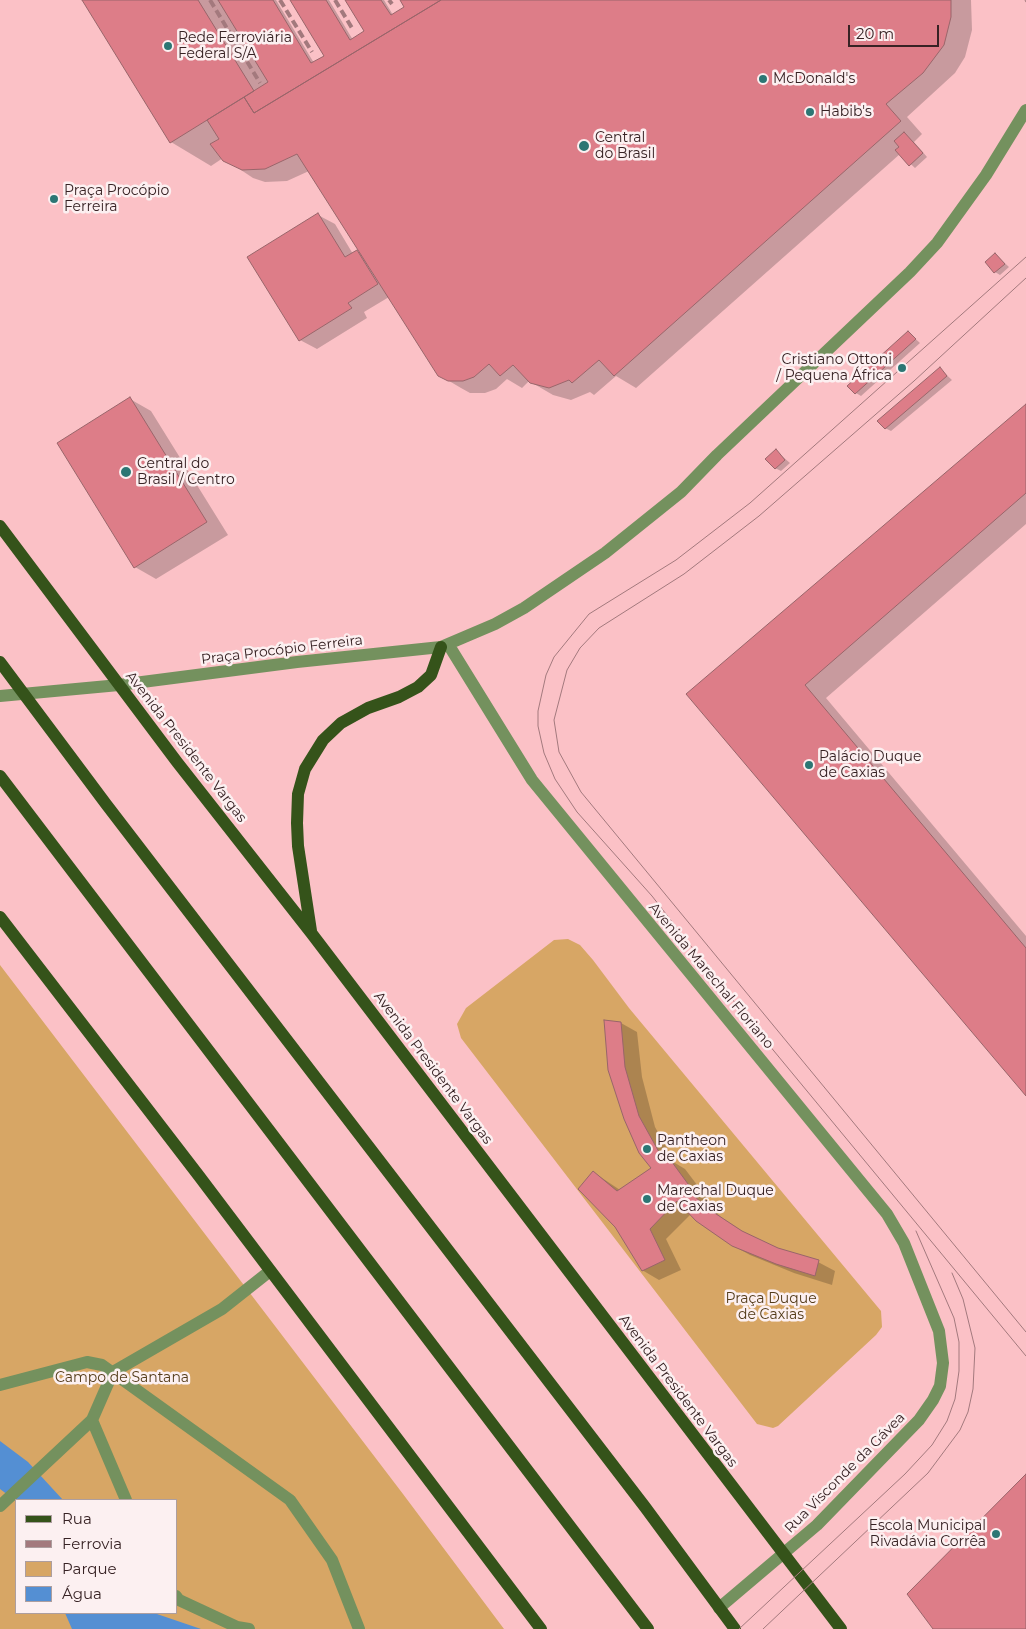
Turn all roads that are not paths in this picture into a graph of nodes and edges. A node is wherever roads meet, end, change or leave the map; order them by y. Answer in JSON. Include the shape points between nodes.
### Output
{"nodes":[{"id":1,"x":1026,"y":110,"type":"edge"},
{"id":2,"x":1021,"y":128,"type":"edge"},
{"id":3,"x":0,"y":526,"type":"edge"},
{"id":4,"x":445,"y":646,"type":"junction"},
{"id":5,"x":0,"y":662,"type":"edge"},
{"id":6,"x":119,"y":685,"type":"junction"},
{"id":7,"x":24,"y":694,"type":"junction"},
{"id":8,"x":0,"y":696,"type":"edge"},
{"id":9,"x":0,"y":776,"type":"edge"},
{"id":10,"x":0,"y":917,"type":"edge"},
{"id":11,"x":312,"y":934,"type":"junction"},
{"id":12,"x":270,"y":1271,"type":"junction"},
{"id":13,"x":939,"y":1331,"type":"joint"},
{"id":14,"x":113,"y":1372,"type":"junction"},
{"id":15,"x":0,"y":1385,"type":"edge"},
{"id":16,"x":92,"y":1420,"type":"junction"},
{"id":17,"x":126,"y":1499,"type":"edge"},
{"id":18,"x":4,"y":1502,"type":"edge"},
{"id":19,"x":785,"y":1554,"type":"junction"},
{"id":20,"x":178,"y":1599,"type":"edge"},
{"id":21,"x":719,"y":1608,"type":"junction"},
{"id":22,"x":249,"y":1629,"type":"edge"},
{"id":23,"x":359,"y":1629,"type":"edge"},
{"id":24,"x":541,"y":1629,"type":"edge"},
{"id":25,"x":648,"y":1629,"type":"edge"},
{"id":26,"x":735,"y":1629,"type":"edge"},
{"id":27,"x":841,"y":1629,"type":"edge"}],
"edges":[{"from":1,"to":2,"type":"street","name":"Praça Procópio Ferreira"},
{"from":2,"to":4,"type":"street","name":"Praça Procópio Ferreira","via":[[936,243],[910,272],[681,492],[605,553],[524,608]]},
{"from":3,"to":6,"type":"main road","name":"Avenida Presidente Vargas"},
{"from":4,"to":6,"type":"street","name":"Praça Procópio Ferreira"},
{"from":4,"to":11,"type":"main road","via":[[431,675],[399,697],[368,708],[341,723],[324,740],[305,769],[298,794],[297,823]]},
{"from":4,"to":13,"type":"street","name":"Avenida Marechal Floriano","via":[[532,780],[887,1214],[904,1243]]},
{"from":5,"to":7,"type":"main road"},
{"from":6,"to":7,"type":"street","name":"Praça Procópio Ferreira"},
{"from":6,"to":11,"type":"main road","name":"Avenida Presidente Vargas"},
{"from":7,"to":8,"type":"street","name":"Praça Procópio Ferreira"},
{"from":7,"to":21,"type":"main road"},
{"from":9,"to":25,"type":"main road"},
{"from":10,"to":12,"type":"main road"},
{"from":11,"to":19,"type":"main road","name":"Avenida Presidente Vargas"},
{"from":12,"to":14,"type":"street","via":[[222,1309]]},
{"from":12,"to":24,"type":"main road"},
{"from":13,"to":19,"type":"street","name":"Rua Visconde da Gávea","via":[[942,1373],[940,1386],[929,1407],[859,1484]]},
{"from":14,"to":15,"type":"street","via":[[102,1365],[87,1362]]},
{"from":14,"to":16,"type":"street"},
{"from":14,"to":23,"type":"street","via":[[290,1500],[332,1560]]},
{"from":16,"to":17,"type":"street"},
{"from":16,"to":18,"type":"street"},
{"from":19,"to":21,"type":"street","name":"Rua Visconde da Gávea"},
{"from":19,"to":27,"type":"main road","name":"Avenida Presidente Vargas"},
{"from":20,"to":22,"type":"street","via":[[237,1627]]},
{"from":21,"to":26,"type":"main road"}]}
